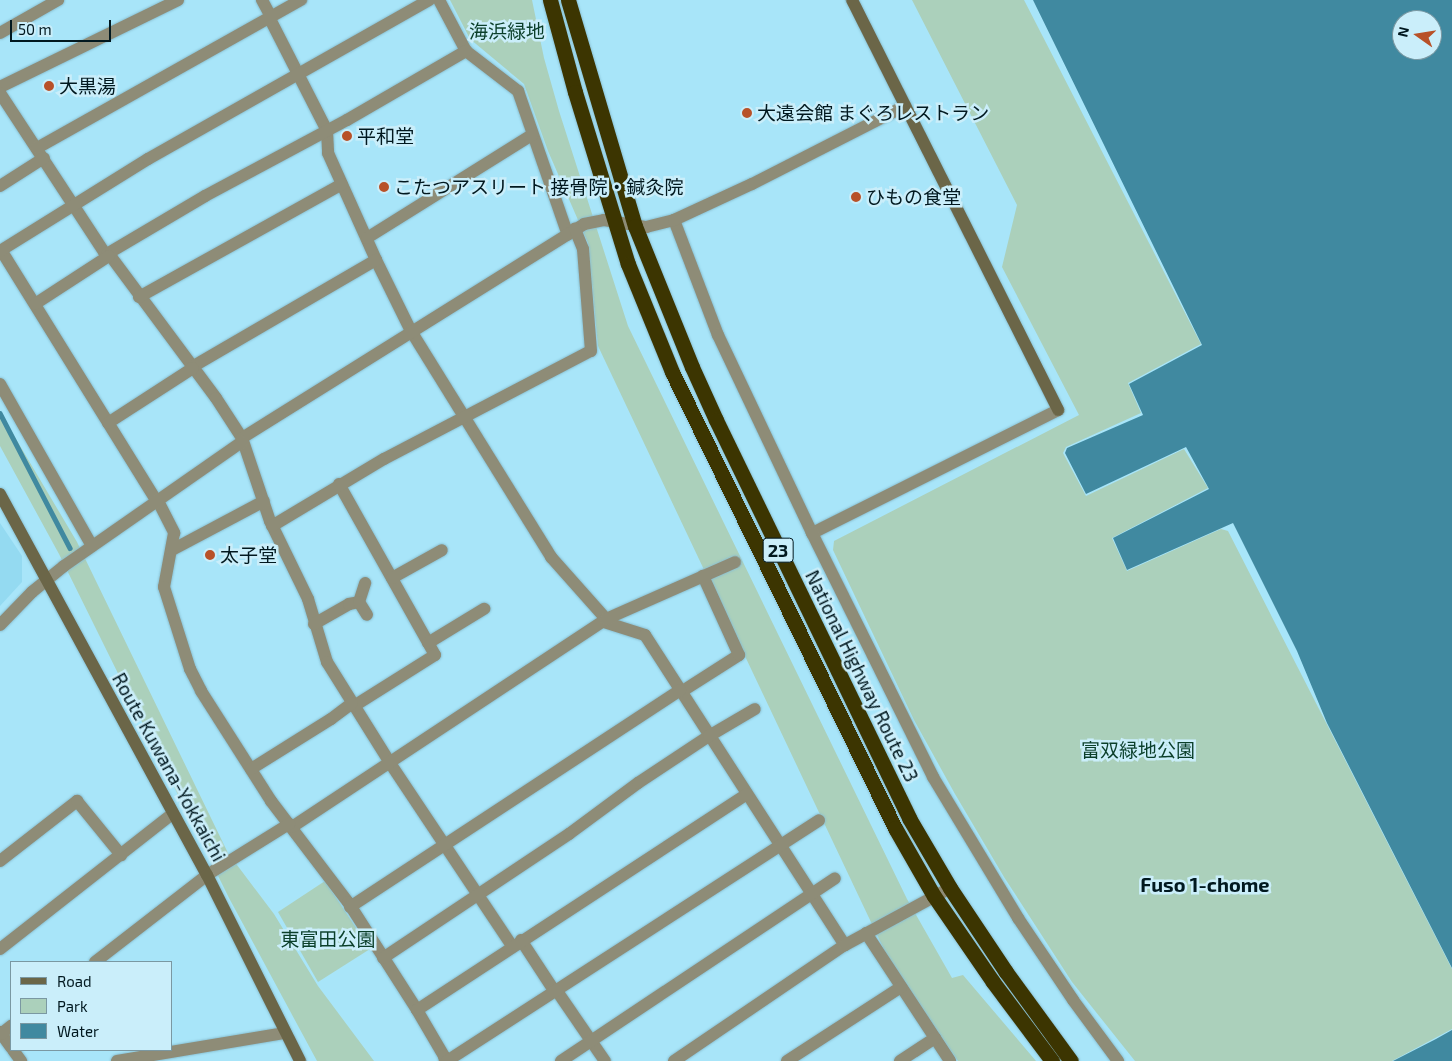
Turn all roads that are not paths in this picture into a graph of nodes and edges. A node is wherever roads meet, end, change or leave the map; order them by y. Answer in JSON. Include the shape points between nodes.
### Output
{"nodes":[{"id":1,"x":58,"y":0,"type":"edge"},
{"id":2,"x":178,"y":0,"type":"edge"},
{"id":3,"x":262,"y":0,"type":"edge"},
{"id":4,"x":301,"y":0,"type":"edge"},
{"id":5,"x":429,"y":0,"type":"edge"},
{"id":6,"x":440,"y":0,"type":"edge"},
{"id":7,"x":550,"y":0,"type":"edge"},
{"id":8,"x":568,"y":0,"type":"edge"},
{"id":9,"x":852,"y":0,"type":"edge"},
{"id":10,"x":270,"y":17,"type":"junction"},
{"id":11,"x":0,"y":33,"type":"edge"},
{"id":12,"x":466,"y":51,"type":"junction"},
{"id":13,"x":298,"y":73,"type":"junction"},
{"id":14,"x":0,"y":87,"type":"edge"},
{"id":15,"x":0,"y":93,"type":"edge"},
{"id":16,"x":905,"y":106,"type":"junction"},
{"id":17,"x":327,"y":131,"type":"junction"},
{"id":18,"x":532,"y":135,"type":"junction"},
{"id":19,"x":40,"y":153,"type":"junction"},
{"id":20,"x":342,"y":184,"type":"junction"},
{"id":21,"x":0,"y":186,"type":"edge"},
{"id":22,"x":73,"y":205,"type":"junction"},
{"id":23,"x":674,"y":220,"type":"junction"},
{"id":24,"x":615,"y":222,"type":"junction"},
{"id":25,"x":636,"y":226,"type":"junction"},
{"id":26,"x":571,"y":232,"type":"junction"},
{"id":27,"x":367,"y":238,"type":"junction"},
{"id":28,"x":1,"y":249,"type":"edge"},
{"id":29,"x":108,"y":255,"type":"junction"},
{"id":30,"x":376,"y":260,"type":"junction"},
{"id":31,"x":139,"y":297,"type":"junction"},
{"id":32,"x":35,"y":304,"type":"junction"},
{"id":33,"x":412,"y":331,"type":"junction"},
{"id":34,"x":193,"y":367,"type":"junction"},
{"id":35,"x":0,"y":384,"type":"edge"},
{"id":36,"x":1058,"y":410,"type":"joint"},
{"id":37,"x":463,"y":417,"type":"junction"},
{"id":38,"x":108,"y":423,"type":"junction"},
{"id":39,"x":242,"y":440,"type":"junction"},
{"id":40,"x":339,"y":484,"type":"junction"},
{"id":41,"x":0,"y":494,"type":"edge"},
{"id":42,"x":157,"y":501,"type":"junction"},
{"id":43,"x":264,"y":501,"type":"junction"},
{"id":44,"x":272,"y":526,"type":"junction"},
{"id":45,"x":812,"y":533,"type":"junction"},
{"id":46,"x":89,"y":548,"type":"junction"},
{"id":47,"x":172,"y":550,"type":"junction"},
{"id":48,"x":442,"y":550,"type":"dead end"},
{"id":49,"x":735,"y":562,"type":"dead end"},
{"id":50,"x":703,"y":576,"type":"junction"},
{"id":51,"x":392,"y":578,"type":"junction"},
{"id":52,"x":47,"y":580,"type":"junction"},
{"id":53,"x":364,"y":584,"type":"dead end"},
{"id":54,"x":359,"y":602,"type":"junction"},
{"id":55,"x":484,"y":609,"type":"dead end"},
{"id":56,"x":367,"y":615,"type":"dead end"},
{"id":57,"x":605,"y":620,"type":"junction"},
{"id":58,"x":314,"y":624,"type":"junction"},
{"id":59,"x":0,"y":626,"type":"edge"},
{"id":60,"x":428,"y":643,"type":"junction"},
{"id":61,"x":680,"y":691,"type":"junction"},
{"id":62,"x":353,"y":704,"type":"junction"},
{"id":63,"x":755,"y":709,"type":"dead end"},
{"id":64,"x":709,"y":736,"type":"junction"},
{"id":65,"x":390,"y":762,"type":"junction"},
{"id":66,"x":251,"y":769,"type":"junction"},
{"id":67,"x":747,"y":794,"type":"junction"},
{"id":68,"x":172,"y":814,"type":"junction"},
{"id":69,"x":819,"y":820,"type":"dead end"},
{"id":70,"x":291,"y":826,"type":"junction"},
{"id":71,"x":445,"y":845,"type":"junction"},
{"id":72,"x":780,"y":846,"type":"junction"},
{"id":73,"x":121,"y":855,"type":"junction"},
{"id":74,"x":0,"y":861,"type":"edge"},
{"id":75,"x":207,"y":875,"type":"junction"},
{"id":76,"x":835,"y":878,"type":"dead end"},
{"id":77,"x":950,"y":888,"type":"junction"},
{"id":78,"x":812,"y":894,"type":"junction"},
{"id":79,"x":478,"y":895,"type":"junction"},
{"id":80,"x":934,"y":896,"type":"junction"},
{"id":81,"x":350,"y":907,"type":"junction"},
{"id":82,"x":866,"y":933,"type":"junction"},
{"id":83,"x":516,"y":943,"type":"junction"},
{"id":84,"x":845,"y":945,"type":"junction"},
{"id":85,"x":0,"y":949,"type":"edge"},
{"id":86,"x":383,"y":958,"type":"junction"},
{"id":87,"x":96,"y":961,"type":"edge"},
{"id":88,"x":901,"y":987,"type":"junction"},
{"id":89,"x":556,"y":992,"type":"junction"},
{"id":90,"x":416,"y":1010,"type":"junction"},
{"id":91,"x":4,"y":1031,"type":"edge"},
{"id":92,"x":284,"y":1033,"type":"junction"},
{"id":93,"x":935,"y":1038,"type":"junction"},
{"id":94,"x":592,"y":1042,"type":"junction"},
{"id":95,"x":10,"y":1044,"type":"edge"},
{"id":96,"x":140,"y":1059,"type":"edge"},
{"id":97,"x":117,"y":1061,"type":"edge"},
{"id":98,"x":300,"y":1061,"type":"edge"},
{"id":99,"x":446,"y":1061,"type":"edge"},
{"id":100,"x":561,"y":1061,"type":"edge"},
{"id":101,"x":605,"y":1061,"type":"edge"},
{"id":102,"x":674,"y":1061,"type":"edge"},
{"id":103,"x":787,"y":1061,"type":"edge"},
{"id":104,"x":900,"y":1061,"type":"edge"},
{"id":105,"x":950,"y":1061,"type":"edge"},
{"id":106,"x":1052,"y":1061,"type":"edge"},
{"id":107,"x":1072,"y":1061,"type":"edge"},
{"id":108,"x":1118,"y":1061,"type":"edge"}],
"edges":[{"from":1,"to":11,"type":"street"},
{"from":2,"to":14,"type":"street"},
{"from":3,"to":10,"type":"street"},
{"from":4,"to":10,"type":"street"},
{"from":5,"to":13,"type":"street"},
{"from":6,"to":12,"type":"street"},
{"from":7,"to":24,"type":"highway","name":"National Highway Route 23","number":"23"},
{"from":8,"to":25,"type":"highway","name":"National Highway Route 23","number":"23"},
{"from":9,"to":16,"type":"main road"},
{"from":10,"to":13,"type":"street"},
{"from":10,"to":19,"type":"street"},
{"from":12,"to":17,"type":"street"},
{"from":12,"to":18,"type":"street","via":[[518,91]]},
{"from":13,"to":17,"type":"street"},
{"from":13,"to":22,"type":"street"},
{"from":15,"to":19,"type":"street"},
{"from":16,"to":23,"type":"street"},
{"from":16,"to":36,"type":"main road"},
{"from":17,"to":20,"type":"street","via":[[328,153]]},
{"from":17,"to":29,"type":"street","via":[[205,196]]},
{"from":18,"to":26,"type":"street"},
{"from":18,"to":27,"type":"street"},
{"from":19,"to":21,"type":"street"},
{"from":19,"to":22,"type":"street"},
{"from":20,"to":27,"type":"street"},
{"from":20,"to":31,"type":"street"},
{"from":22,"to":28,"type":"street"},
{"from":22,"to":29,"type":"street"},
{"from":23,"to":25,"type":"street","via":[[657,226]]},
{"from":23,"to":45,"type":"street","via":[[718,335]]},
{"from":24,"to":25,"type":"street"},
{"from":24,"to":26,"type":"street","via":[[593,221]]},
{"from":24,"to":80,"type":"highway","name":"National Highway Route 23","number":"23","via":[[649,321],[672,372],[861,761]]},
{"from":25,"to":77,"type":"highway","name":"National Highway Route 23","number":"23","via":[[716,420],[872,746]]},
{"from":26,"to":33,"type":"street"},
{"from":26,"to":37,"type":"street","via":[[583,250],[591,351]]},
{"from":27,"to":30,"type":"street"},
{"from":28,"to":32,"type":"street"},
{"from":29,"to":31,"type":"street"},
{"from":29,"to":32,"type":"street"},
{"from":30,"to":33,"type":"street"},
{"from":30,"to":34,"type":"street"},
{"from":31,"to":34,"type":"street"},
{"from":32,"to":38,"type":"street"},
{"from":33,"to":37,"type":"street"},
{"from":33,"to":39,"type":"street"},
{"from":34,"to":38,"type":"street"},
{"from":34,"to":39,"type":"street"},
{"from":35,"to":46,"type":"street"},
{"from":36,"to":45,"type":"street"},
{"from":37,"to":40,"type":"street"},
{"from":37,"to":57,"type":"street","via":[[551,557]]},
{"from":38,"to":42,"type":"street"},
{"from":39,"to":42,"type":"street"},
{"from":39,"to":43,"type":"street"},
{"from":40,"to":44,"type":"street"},
{"from":40,"to":51,"type":"street"},
{"from":41,"to":52,"type":"main road","name":"Route Kuwana-Yokkaichi"},
{"from":42,"to":46,"type":"street"},
{"from":42,"to":47,"type":"street","via":[[174,533]]},
{"from":43,"to":44,"type":"street"},
{"from":43,"to":47,"type":"street"},
{"from":44,"to":58,"type":"street","via":[[308,599]]},
{"from":45,"to":108,"type":"street","via":[[933,777],[1018,918]]},
{"from":46,"to":52,"type":"street"},
{"from":47,"to":66,"type":"street","via":[[164,587],[190,670]]},
{"from":48,"to":51,"type":"street"},
{"from":49,"to":50,"type":"street"},
{"from":50,"to":57,"type":"street"},
{"from":50,"to":61,"type":"street","via":[[739,655]]},
{"from":51,"to":60,"type":"street"},
{"from":52,"to":59,"type":"street"},
{"from":52,"to":68,"type":"main road","name":"Route Kuwana-Yokkaichi"},
{"from":53,"to":54,"type":"street"},
{"from":54,"to":56,"type":"street"},
{"from":54,"to":58,"type":"street","via":[[349,604]]},
{"from":55,"to":60,"type":"street"},
{"from":57,"to":61,"type":"street","via":[[645,635]]},
{"from":57,"to":65,"type":"street"},
{"from":58,"to":62,"type":"street","via":[[327,662]]},
{"from":60,"to":62,"type":"street","via":[[435,655]]},
{"from":61,"to":64,"type":"street"},
{"from":61,"to":71,"type":"street"},
{"from":62,"to":65,"type":"street"},
{"from":62,"to":66,"type":"street"},
{"from":63,"to":64,"type":"street"},
{"from":64,"to":67,"type":"street"},
{"from":64,"to":79,"type":"street"},
{"from":65,"to":70,"type":"street"},
{"from":65,"to":71,"type":"street"},
{"from":66,"to":70,"type":"street"},
{"from":67,"to":72,"type":"street"},
{"from":67,"to":83,"type":"street"},
{"from":68,"to":73,"type":"street"},
{"from":68,"to":75,"type":"main road","name":"Route Kuwana-Yokkaichi"},
{"from":69,"to":72,"type":"street"},
{"from":70,"to":75,"type":"street"},
{"from":70,"to":81,"type":"street"},
{"from":71,"to":79,"type":"street"},
{"from":71,"to":81,"type":"street"},
{"from":72,"to":78,"type":"street"},
{"from":72,"to":89,"type":"street"},
{"from":73,"to":74,"type":"street","via":[[77,801]]},
{"from":73,"to":85,"type":"street"},
{"from":75,"to":87,"type":"street"},
{"from":75,"to":92,"type":"main road","name":"Route Kuwana-Yokkaichi"},
{"from":76,"to":78,"type":"street"},
{"from":77,"to":80,"type":"street"},
{"from":77,"to":107,"type":"highway","name":"National Highway Route 23","number":"23","via":[[1006,972]]},
{"from":78,"to":84,"type":"street"},
{"from":78,"to":94,"type":"street"},
{"from":79,"to":83,"type":"street"},
{"from":79,"to":86,"type":"street"},
{"from":80,"to":82,"type":"street"},
{"from":80,"to":106,"type":"highway","name":"National Highway Route 23","number":"23"},
{"from":81,"to":86,"type":"street"},
{"from":82,"to":84,"type":"street"},
{"from":82,"to":88,"type":"street"},
{"from":83,"to":89,"type":"street"},
{"from":83,"to":90,"type":"street"},
{"from":84,"to":102,"type":"street"},
{"from":86,"to":90,"type":"street"},
{"from":88,"to":93,"type":"street"},
{"from":88,"to":103,"type":"street"},
{"from":89,"to":94,"type":"street"},
{"from":89,"to":99,"type":"street"},
{"from":90,"to":99,"type":"street"},
{"from":91,"to":95,"type":"street"},
{"from":92,"to":96,"type":"street"},
{"from":92,"to":98,"type":"main road","name":"Route Kuwana-Yokkaichi"},
{"from":93,"to":104,"type":"street"},
{"from":93,"to":105,"type":"street"},
{"from":94,"to":100,"type":"street"},
{"from":94,"to":101,"type":"street"},
{"from":96,"to":97,"type":"street"}]}
